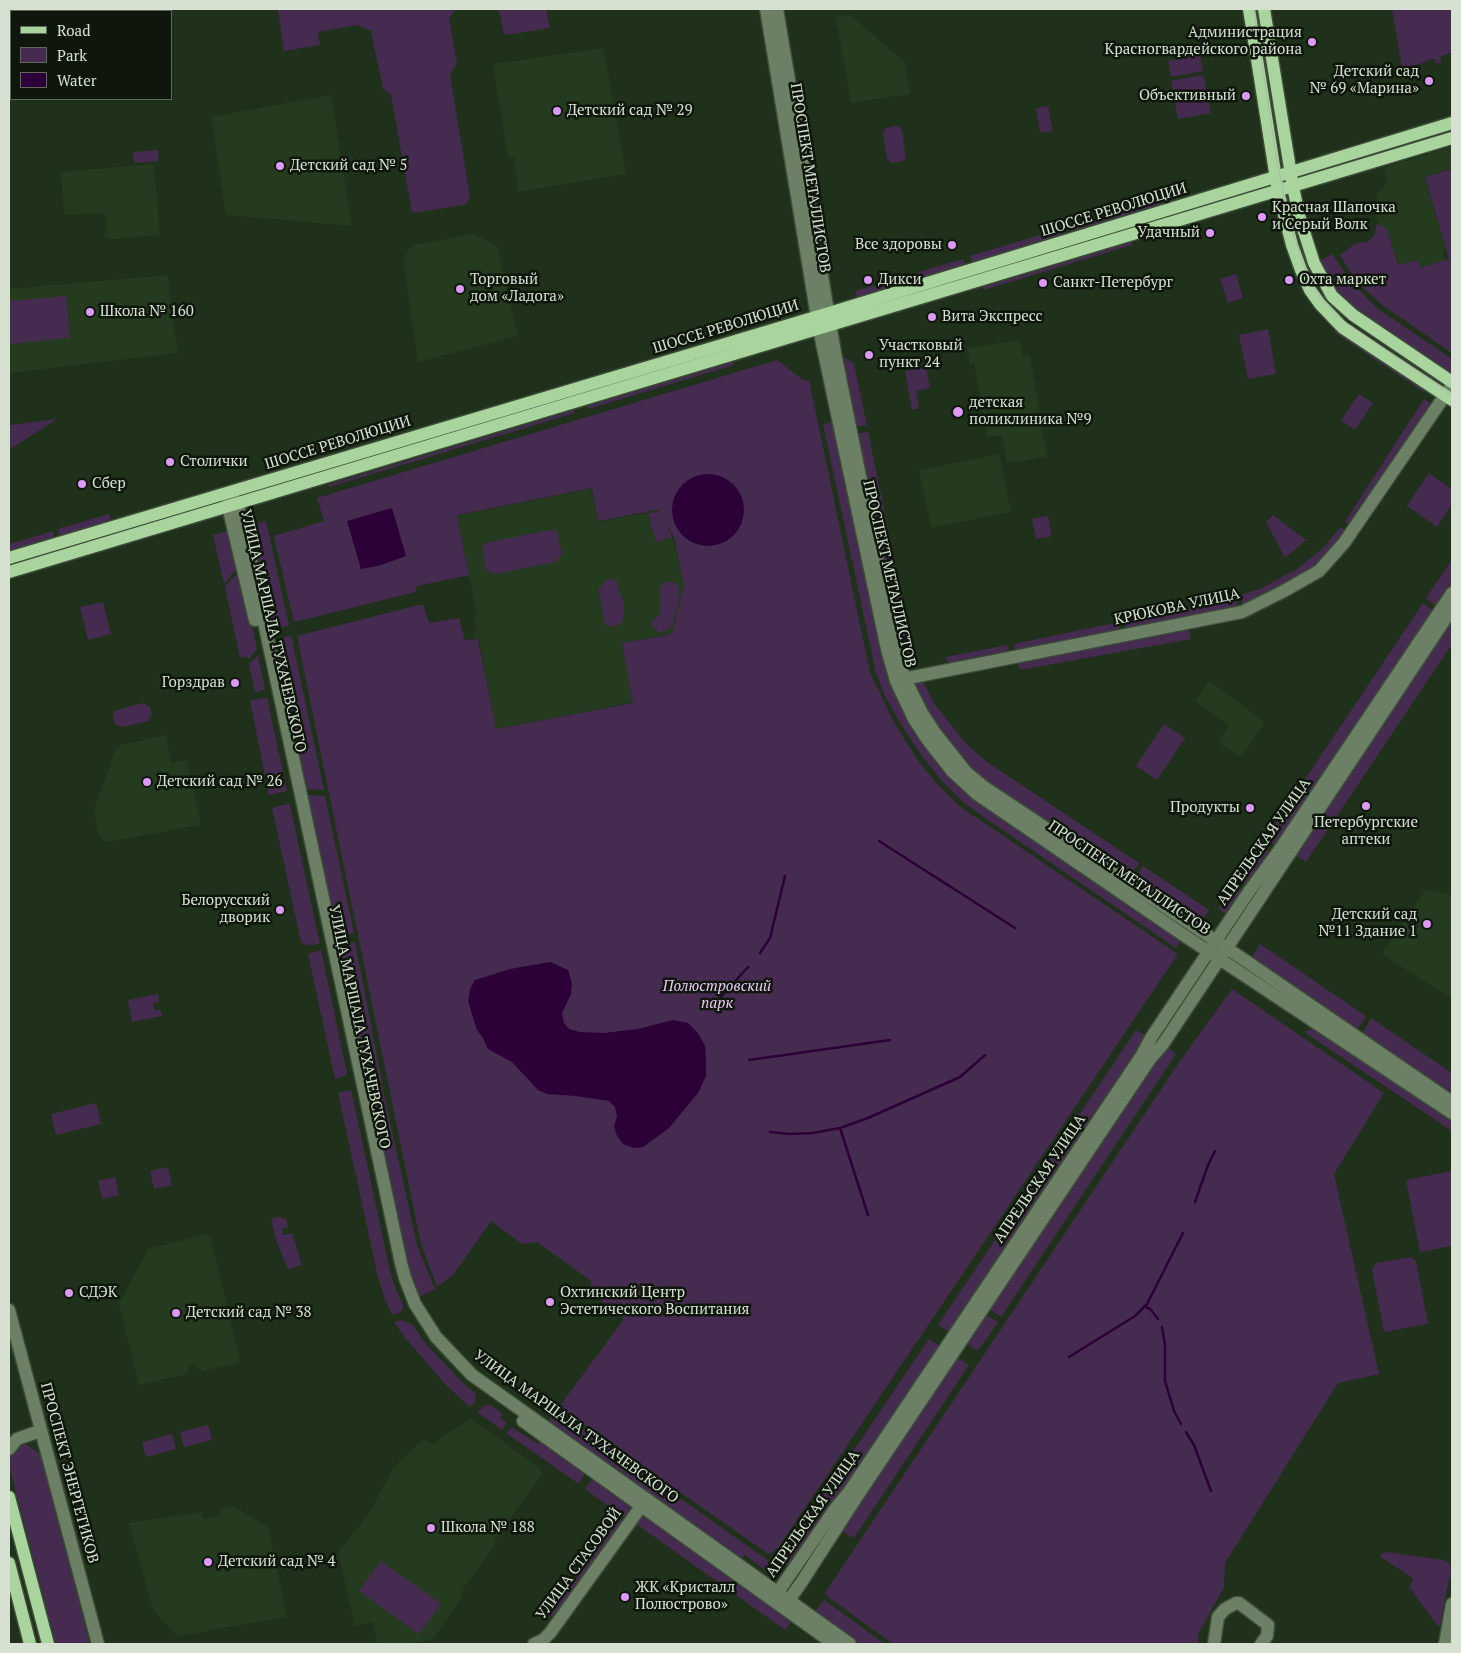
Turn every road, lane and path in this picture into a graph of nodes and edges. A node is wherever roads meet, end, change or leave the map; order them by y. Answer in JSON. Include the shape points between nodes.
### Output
{"nodes":[{"id":1,"x":766,"y":9,"type":"edge"},
{"id":2,"x":777,"y":9,"type":"edge"},
{"id":3,"x":1249,"y":9,"type":"edge"},
{"id":4,"x":1264,"y":9,"type":"edge"},
{"id":5,"x":1452,"y":123,"type":"edge"},
{"id":6,"x":1452,"y":138,"type":"edge"},
{"id":7,"x":1291,"y":173,"type":"junction"},
{"id":8,"x":1276,"y":177,"type":"junction"},
{"id":9,"x":1293,"y":187,"type":"junction"},
{"id":10,"x":1278,"y":191,"type":"junction"},
{"id":11,"x":824,"y":321,"type":"junction"},
{"id":12,"x":1450,"y":390,"type":"edge"},
{"id":13,"x":229,"y":493,"type":"junction"},
{"id":14,"x":232,"y":505,"type":"junction"},
{"id":15,"x":9,"y":558,"type":"edge"},
{"id":16,"x":9,"y":572,"type":"edge"},
{"id":17,"x":1452,"y":593,"type":"edge"},
{"id":18,"x":1452,"y":609,"type":"edge"},
{"id":19,"x":901,"y":680,"type":"junction"},
{"id":20,"x":1217,"y":950,"type":"junction"},
{"id":21,"x":1452,"y":1102,"type":"edge"},
{"id":22,"x":1452,"y":1113,"type":"edge"},
{"id":23,"x":9,"y":1310,"type":"edge"},
{"id":24,"x":40,"y":1431,"type":"junction"},
{"id":25,"x":9,"y":1450,"type":"edge"},
{"id":26,"x":9,"y":1497,"type":"edge"},
{"id":27,"x":644,"y":1502,"type":"junction"},
{"id":28,"x":9,"y":1563,"type":"edge"},
{"id":29,"x":782,"y":1599,"type":"junction"},
{"id":30,"x":1452,"y":1604,"type":"edge"},
{"id":31,"x":30,"y":1644,"type":"edge"},
{"id":32,"x":48,"y":1644,"type":"edge"},
{"id":33,"x":98,"y":1644,"type":"edge"},
{"id":34,"x":534,"y":1644,"type":"edge"},
{"id":35,"x":834,"y":1644,"type":"edge"},
{"id":36,"x":850,"y":1644,"type":"edge"},
{"id":37,"x":1214,"y":1644,"type":"edge"},
{"id":38,"x":1261,"y":1644,"type":"edge"},
{"id":39,"x":1445,"y":1644,"type":"edge"}],
"edges":[{"from":1,"to":11,"type":"street","name":"ПРОСПЕКТ МЕТАЛЛИСТОВ"},
{"from":2,"to":11,"type":"street","name":"ПРОСПЕКТ МЕТАЛЛИСТОВ"},
{"from":3,"to":8,"type":"main road"},
{"from":4,"to":7,"type":"main road"},
{"from":5,"to":7,"type":"main road","name":"ШОССЕ РЕВОЛЮЦИИ"},
{"from":6,"to":9,"type":"main road","name":"ШОССЕ РЕВОЛЮЦИИ"},
{"from":7,"to":8,"type":"main road","name":"ШОССЕ РЕВОЛЮЦИИ"},
{"from":7,"to":9,"type":"main road"},
{"from":8,"to":10,"type":"main road"},
{"from":8,"to":11,"type":"main road","name":"ШОССЕ РЕВОЛЮЦИИ"},
{"from":9,"to":10,"type":"main road","name":"ШОССЕ РЕВОЛЮЦИИ"},
{"from":9,"to":12,"type":"main road","via":[[1314,263],[1332,296]]},
{"from":10,"to":11,"type":"main road","name":"ШОССЕ РЕВОЛЮЦИИ"},
{"from":10,"to":12,"type":"main road","via":[[1301,270],[1320,304],[1343,328]]},
{"from":11,"to":13,"type":"main road","name":"ШОССЕ РЕВОЛЮЦИИ"},
{"from":11,"to":14,"type":"main road","name":"ШОССЕ РЕВОЛЮЦИИ"},
{"from":11,"to":19,"type":"street","name":"ПРОСПЕКТ МЕТАЛЛИСТОВ","via":[[886,650]]},
{"from":12,"to":19,"type":"street","name":"КРЮКОВА УЛИЦА","via":[[1329,562],[1306,580],[1257,606],[1224,616]]},
{"from":13,"to":14,"type":"street","name":"УЛИЦА МАРШАЛА ТУХАЧЕВСКОГО"},
{"from":13,"to":15,"type":"main road","name":"ШОССЕ РЕВОЛЮЦИИ"},
{"from":14,"to":16,"type":"main road","name":"ШОССЕ РЕВОЛЮЦИИ"},
{"from":14,"to":27,"type":"street","name":"УЛИЦА МАРШАЛА ТУХАЧЕВСКОГО","via":[[394,1264],[404,1294],[431,1340],[468,1379]]},
{"from":17,"to":20,"type":"street","name":"АПРЕЛЬСКАЯ УЛИЦА","via":[[1278,852]]},
{"from":18,"to":20,"type":"street","name":"АПРЕЛЬСКАЯ УЛИЦА"},
{"from":19,"to":20,"type":"street","name":"ПРОСПЕКТ МЕТАЛЛИСТОВ","via":[[935,733],[966,772]]},
{"from":20,"to":21,"type":"street","name":"ПРОСПЕКТ МЕТАЛЛИСТОВ"},
{"from":20,"to":22,"type":"street","name":"ПРОСПЕКТ МЕТАЛЛИСТОВ"},
{"from":20,"to":29,"type":"street","name":"АПРЕЛЬСКАЯ УЛИЦА","via":[[1163,1044]]},
{"from":23,"to":24,"type":"street","name":"ПРОСПЕКТ ЭНЕРГЕТИКОВ"},
{"from":24,"to":25,"type":"street","via":[[17,1439]]},
{"from":24,"to":33,"type":"street","name":"ПРОСПЕКТ ЭНЕРГЕТИКОВ"},
{"from":26,"to":32,"type":"main road"},
{"from":27,"to":29,"type":"street","name":"УЛИЦА МАРШАЛА ТУХАЧЕВСКОГО"},
{"from":27,"to":34,"type":"street","name":"УЛИЦА СТАСОВОЙ","via":[[550,1633]]},
{"from":28,"to":31,"type":"main road"},
{"from":29,"to":35,"type":"street","name":"УЛИЦА МАРШАЛА ТУХАЧЕВСКОГО"},
{"from":29,"to":36,"type":"street","name":"УЛИЦА МАРШАЛА ТУХАЧЕВСКОГО"},
{"from":30,"to":39,"type":"street"},
{"from":37,"to":38,"type":"street","via":[[1218,1617],[1232,1604],[1239,1603],[1268,1625],[1267,1636]]}]}
